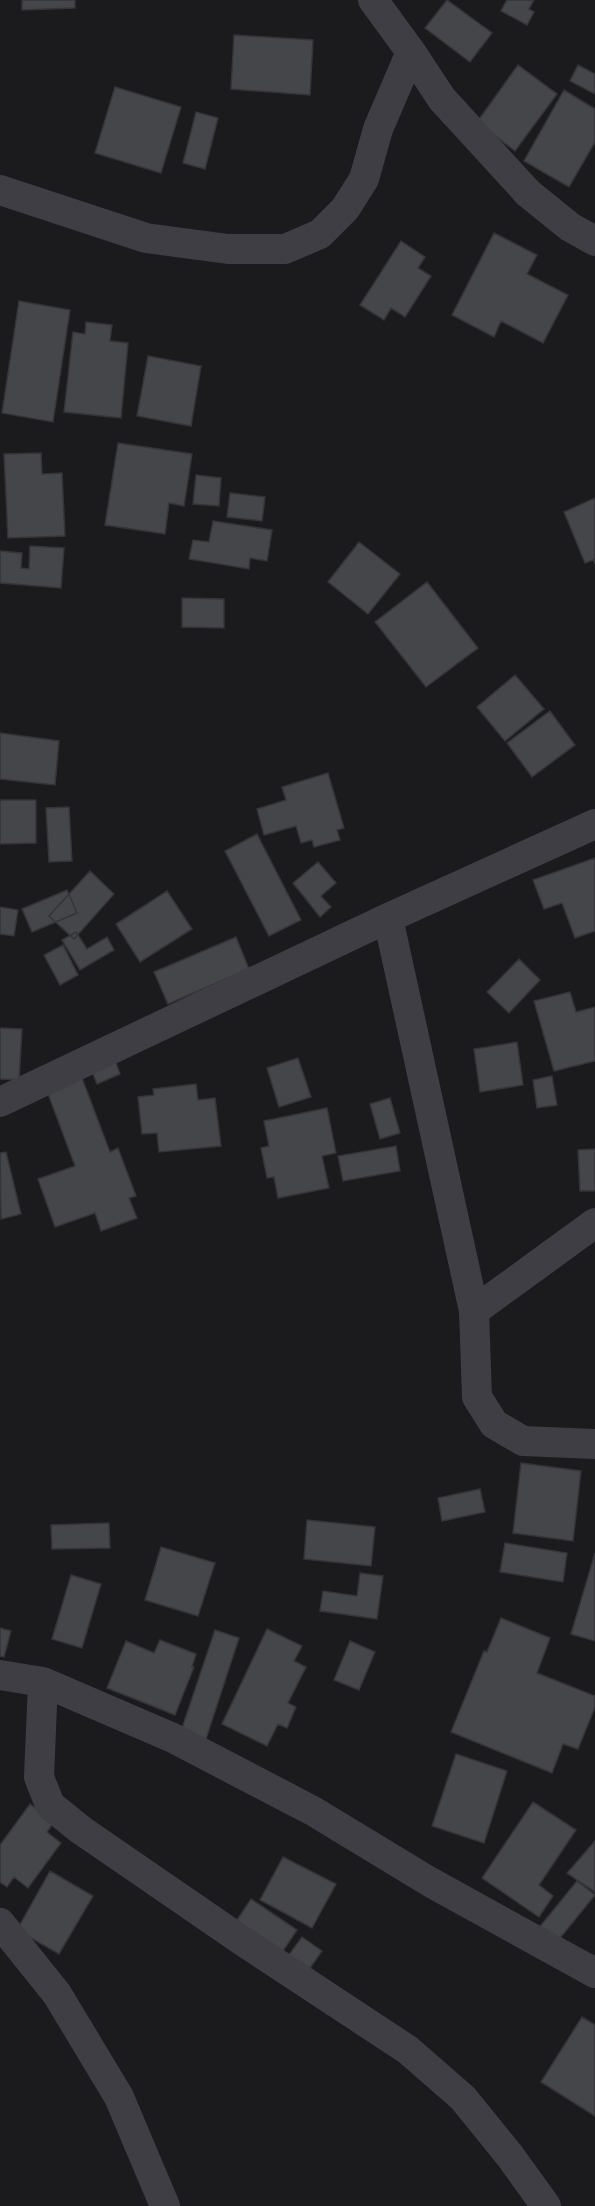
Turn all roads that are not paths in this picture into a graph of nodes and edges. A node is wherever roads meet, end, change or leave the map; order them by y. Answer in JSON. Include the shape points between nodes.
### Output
{"nodes":[{"id":1,"x":373,"y":0,"type":"edge"},
{"id":2,"x":411,"y":52,"type":"junction"},
{"id":3,"x":0,"y":190,"type":"edge"},
{"id":4,"x":595,"y":241,"type":"edge"},
{"id":5,"x":595,"y":824,"type":"edge"},
{"id":6,"x":388,"y":918,"type":"junction"},
{"id":7,"x":0,"y":1102,"type":"edge"},
{"id":8,"x":595,"y":1223,"type":"edge"},
{"id":9,"x":474,"y":1311,"type":"junction"},
{"id":10,"x":595,"y":1444,"type":"edge"},
{"id":11,"x":0,"y":1675,"type":"edge"},
{"id":12,"x":43,"y":1682,"type":"junction"},
{"id":13,"x":0,"y":1923,"type":"edge"},
{"id":14,"x":595,"y":1973,"type":"edge"},
{"id":15,"x":165,"y":2206,"type":"edge"},
{"id":16,"x":546,"y":2206,"type":"edge"}],
"edges":[{"from":1,"to":2,"type":"street"},
{"from":2,"to":3,"type":"street","via":[[378,129],[364,180],[345,209],[320,234],[285,249],[228,249],[146,238]]},
{"from":2,"to":4,"type":"street","via":[[442,99],[528,193],[570,227]]},
{"from":5,"to":6,"type":"street"},
{"from":6,"to":7,"type":"street"},
{"from":6,"to":9,"type":"street"},
{"from":8,"to":9,"type":"street"},
{"from":9,"to":10,"type":"street","via":[[477,1397],[494,1424],[523,1441]]},
{"from":11,"to":12,"type":"street"},
{"from":12,"to":14,"type":"street","via":[[172,1738],[313,1811],[430,1882]]},
{"from":12,"to":16,"type":"street","via":[[39,1777],[50,1805],[241,1941],[408,2050],[463,2098]]},
{"from":13,"to":15,"type":"street","via":[[57,1994],[119,2097]]}]}
